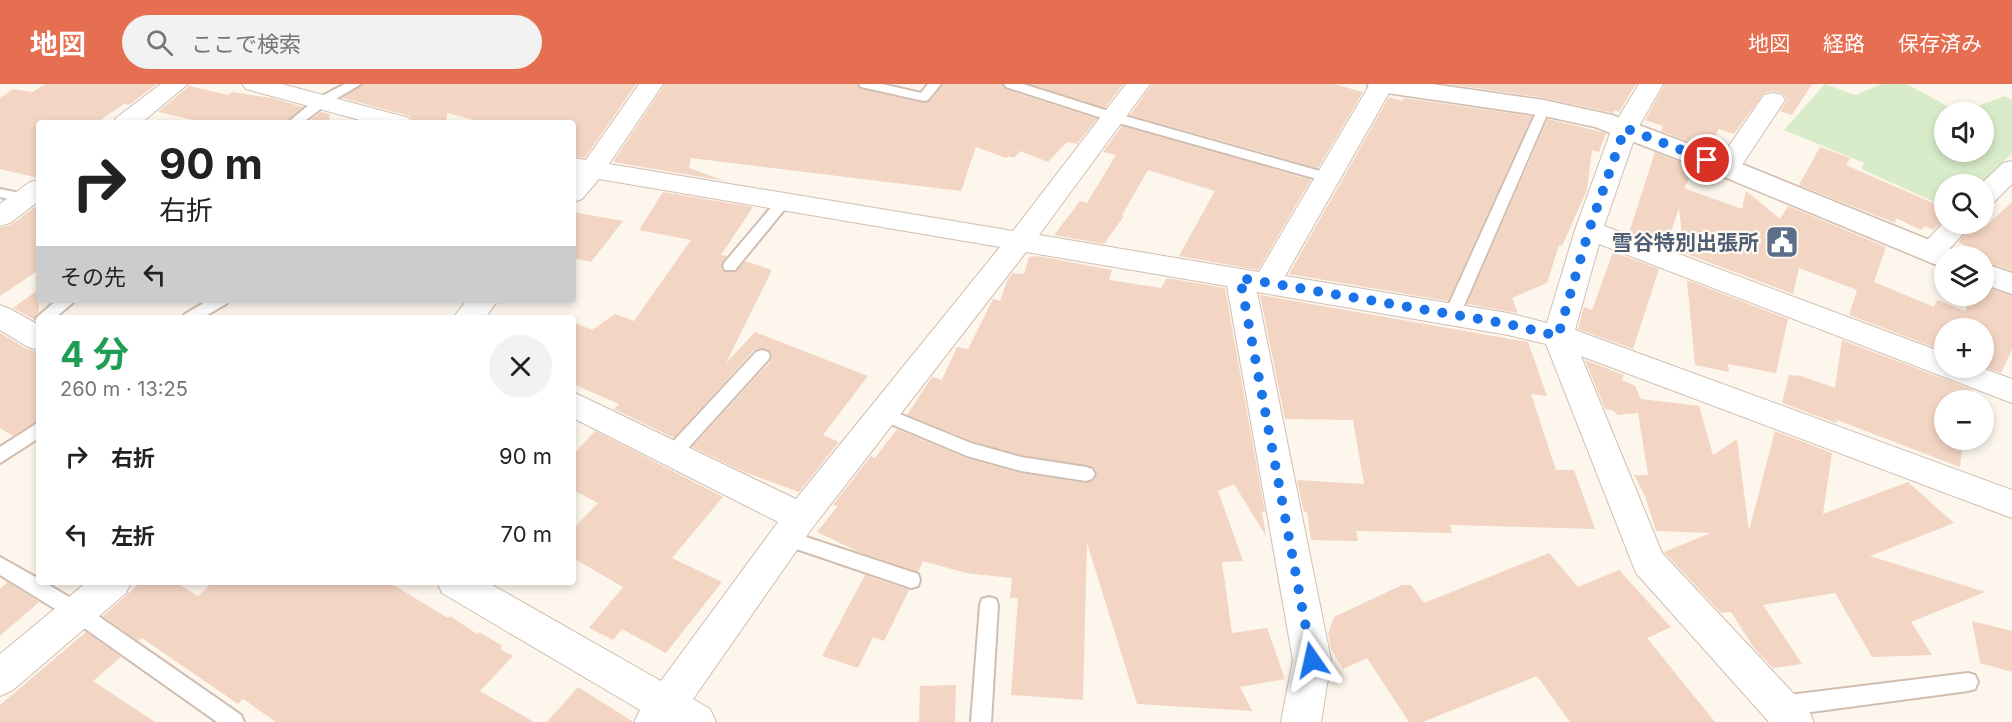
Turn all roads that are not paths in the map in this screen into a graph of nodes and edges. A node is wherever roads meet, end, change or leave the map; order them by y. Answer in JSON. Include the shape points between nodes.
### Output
{"nodes":[{"id":1,"x":176,"y":84,"type":"edge"},
{"id":2,"x":254,"y":84,"type":"edge"},
{"id":3,"x":355,"y":84,"type":"edge"},
{"id":4,"x":651,"y":84,"type":"edge"},
{"id":5,"x":865,"y":84,"type":"edge"},
{"id":6,"x":935,"y":84,"type":"edge"},
{"id":7,"x":1010,"y":84,"type":"edge"},
{"id":8,"x":1138,"y":84,"type":"edge"},
{"id":9,"x":1381,"y":84,"type":"edge"},
{"id":10,"x":1652,"y":84,"type":"edge"},
{"id":11,"x":1773,"y":100,"type":"dead end"},
{"id":12,"x":321,"y":102,"type":"junction"},
{"id":13,"x":1544,"y":108,"type":"junction"},
{"id":14,"x":1113,"y":117,"type":"junction"},
{"id":15,"x":128,"y":120,"type":"edge"},
{"id":16,"x":298,"y":120,"type":"edge"},
{"id":17,"x":389,"y":120,"type":"edge"},
{"id":18,"x":1625,"y":128,"type":"junction"},
{"id":19,"x":583,"y":168,"type":"edge"},
{"id":20,"x":1727,"y":168,"type":"junction"},
{"id":21,"x":2012,"y":169,"type":"edge"},
{"id":22,"x":1329,"y":178,"type":"junction"},
{"id":23,"x":576,"y":186,"type":"edge"},
{"id":24,"x":1994,"y":187,"type":"edge"},
{"id":25,"x":21,"y":193,"type":"edge"},
{"id":26,"x":784,"y":201,"type":"junction"},
{"id":27,"x":0,"y":217,"type":"edge"},
{"id":28,"x":1589,"y":230,"type":"junction"},
{"id":29,"x":1020,"y":241,"type":"junction"},
{"id":30,"x":1934,"y":253,"type":"edge"},
{"id":31,"x":730,"y":266,"type":"dead end"},
{"id":32,"x":1994,"y":278,"type":"edge"},
{"id":33,"x":1253,"y":280,"type":"junction"},
{"id":34,"x":2012,"y":285,"type":"edge"},
{"id":35,"x":62,"y":303,"type":"edge"},
{"id":36,"x":216,"y":303,"type":"edge"},
{"id":37,"x":480,"y":303,"type":"edge"},
{"id":38,"x":40,"y":315,"type":"edge"},
{"id":39,"x":195,"y":315,"type":"edge"},
{"id":40,"x":470,"y":315,"type":"edge"},
{"id":41,"x":1452,"y":315,"type":"junction"},
{"id":42,"x":36,"y":317,"type":"edge"},
{"id":43,"x":22,"y":325,"type":"edge"},
{"id":44,"x":1558,"y":336,"type":"junction"},
{"id":45,"x":762,"y":356,"type":"dead end"},
{"id":46,"x":1934,"y":361,"type":"edge"},
{"id":47,"x":1978,"y":378,"type":"edge"},
{"id":48,"x":2012,"y":391,"type":"edge"},
{"id":49,"x":576,"y":405,"type":"edge"},
{"id":50,"x":885,"y":414,"type":"junction"},
{"id":51,"x":36,"y":431,"type":"edge"},
{"id":52,"x":674,"y":452,"type":"junction"},
{"id":53,"x":0,"y":456,"type":"edge"},
{"id":54,"x":1086,"y":474,"type":"dead end"},
{"id":55,"x":2012,"y":504,"type":"edge"},
{"id":56,"x":794,"y":528,"type":"junction"},
{"id":57,"x":0,"y":565,"type":"edge"},
{"id":58,"x":911,"y":580,"type":"dead end"},
{"id":59,"x":109,"y":585,"type":"edge"},
{"id":60,"x":460,"y":585,"type":"edge"},
{"id":61,"x":989,"y":605,"type":"dead end"},
{"id":62,"x":77,"y":612,"type":"junction"},
{"id":63,"x":0,"y":678,"type":"edge"},
{"id":64,"x":1968,"y":682,"type":"dead end"},
{"id":65,"x":1787,"y":714,"type":"edge"},
{"id":66,"x":672,"y":716,"type":"edge"},
{"id":67,"x":234,"y":722,"type":"edge"},
{"id":68,"x":981,"y":722,"type":"edge"},
{"id":69,"x":1301,"y":722,"type":"edge"}],
"edges":[{"from":1,"to":15,"type":"street"},
{"from":2,"to":12,"type":"street"},
{"from":3,"to":12,"type":"lane"},
{"from":4,"to":19,"type":"street"},
{"from":5,"to":6,"type":"lane","via":[[924,97]]},
{"from":7,"to":14,"type":"lane"},
{"from":8,"to":14,"type":"street"},
{"from":9,"to":13,"type":"street"},
{"from":9,"to":22,"type":"street"},
{"from":10,"to":18,"type":"street"},
{"from":11,"to":20,"type":"street"},
{"from":12,"to":16,"type":"lane"},
{"from":12,"to":17,"type":"street"},
{"from":13,"to":18,"type":"street"},
{"from":13,"to":41,"type":"lane"},
{"from":14,"to":22,"type":"lane"},
{"from":14,"to":29,"type":"street"},
{"from":18,"to":20,"type":"street"},
{"from":18,"to":28,"type":"street"},
{"from":19,"to":23,"type":"street"},
{"from":19,"to":26,"type":"street"},
{"from":20,"to":30,"type":"street"},
{"from":21,"to":24,"type":"street"},
{"from":22,"to":33,"type":"street"},
{"from":25,"to":27,"type":"street"},
{"from":26,"to":29,"type":"street"},
{"from":26,"to":31,"type":"lane"},
{"from":28,"to":44,"type":"street"},
{"from":28,"to":46,"type":"street"},
{"from":29,"to":33,"type":"street"},
{"from":29,"to":50,"type":"street"},
{"from":32,"to":34,"type":"street"},
{"from":33,"to":41,"type":"street"},
{"from":33,"to":69,"type":"street","via":[[1312,660]]},
{"from":35,"to":38,"type":"lane"},
{"from":36,"to":39,"type":"lane"},
{"from":37,"to":40,"type":"street"},
{"from":41,"to":44,"type":"street"},
{"from":42,"to":43,"type":"lane"},
{"from":44,"to":55,"type":"street"},
{"from":44,"to":65,"type":"street","via":[[1648,562]]},
{"from":45,"to":52,"type":"lane"},
{"from":47,"to":48,"type":"street"},
{"from":49,"to":52,"type":"street"},
{"from":50,"to":54,"type":"lane","via":[[967,449],[1021,464]]},
{"from":50,"to":56,"type":"street"},
{"from":51,"to":53,"type":"lane"},
{"from":52,"to":56,"type":"street"},
{"from":56,"to":58,"type":"lane"},
{"from":56,"to":66,"type":"street"},
{"from":57,"to":62,"type":"lane"},
{"from":59,"to":62,"type":"street"},
{"from":60,"to":66,"type":"street"},
{"from":61,"to":68,"type":"lane"},
{"from":62,"to":63,"type":"street"},
{"from":62,"to":67,"type":"lane"},
{"from":64,"to":65,"type":"lane"}]}
